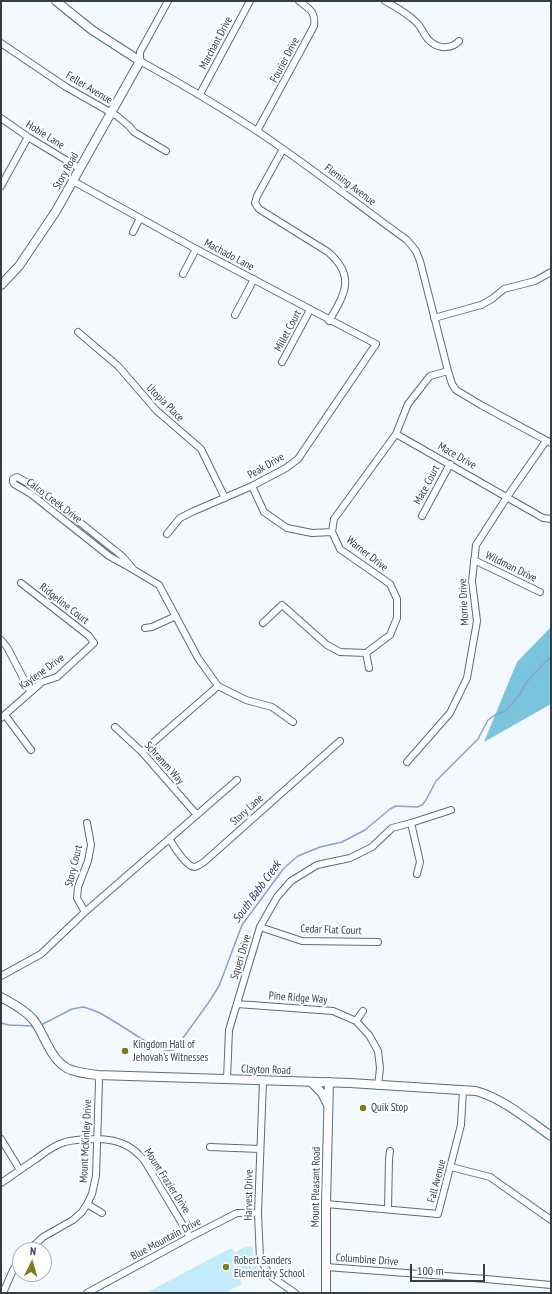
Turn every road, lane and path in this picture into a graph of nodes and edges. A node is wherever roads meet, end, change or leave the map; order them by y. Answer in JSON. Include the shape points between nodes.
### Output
{"nodes":[{"id":1,"x":56,"y":1,"type":"edge"},
{"id":2,"x":168,"y":1,"type":"edge"},
{"id":3,"x":250,"y":1,"type":"edge"},
{"id":4,"x":299,"y":1,"type":"edge"},
{"id":5,"x":385,"y":1,"type":"edge"},
{"id":6,"x":459,"y":41,"type":"dead end"},
{"id":7,"x":1,"y":43,"type":"edge"},
{"id":8,"x":140,"y":61,"type":"junction"},
{"id":9,"x":200,"y":94,"type":"junction"},
{"id":10,"x":111,"y":113,"type":"junction"},
{"id":11,"x":1,"y":118,"type":"edge"},
{"id":12,"x":258,"y":131,"type":"junction"},
{"id":13,"x":28,"y":138,"type":"junction"},
{"id":14,"x":283,"y":149,"type":"junction"},
{"id":15,"x":166,"y":151,"type":"dead end"},
{"id":16,"x":80,"y":168,"type":"junction"},
{"id":17,"x":73,"y":181,"type":"junction"},
{"id":18,"x":1,"y":186,"type":"edge"},
{"id":19,"x":140,"y":218,"type":"junction"},
{"id":20,"x":133,"y":232,"type":"dead end"},
{"id":21,"x":196,"y":249,"type":"junction"},
{"id":22,"x":551,"y":272,"type":"edge"},
{"id":23,"x":183,"y":274,"type":"dead end"},
{"id":24,"x":254,"y":280,"type":"junction"},
{"id":25,"x":1,"y":286,"type":"edge"},
{"id":26,"x":310,"y":310,"type":"junction"},
{"id":27,"x":235,"y":315,"type":"dead end"},
{"id":28,"x":434,"y":318,"type":"junction"},
{"id":29,"x":329,"y":321,"type":"junction"},
{"id":30,"x":78,"y":332,"type":"dead end"},
{"id":31,"x":376,"y":344,"type":"joint"},
{"id":32,"x":282,"y":362,"type":"dead end"},
{"id":33,"x":448,"y":371,"type":"junction"},
{"id":34,"x":396,"y":434,"type":"junction"},
{"id":35,"x":548,"y":442,"type":"edge"},
{"id":36,"x":450,"y":464,"type":"junction"},
{"id":37,"x":252,"y":486,"type":"junction"},
{"id":38,"x":507,"y":497,"type":"junction"},
{"id":39,"x":225,"y":498,"type":"junction"},
{"id":40,"x":422,"y":516,"type":"dead end"},
{"id":41,"x":551,"y":519,"type":"edge"},
{"id":42,"x":332,"y":532,"type":"junction"},
{"id":43,"x":167,"y":534,"type":"dead end"},
{"id":44,"x":474,"y":560,"type":"junction"},
{"id":45,"x":134,"y":570,"type":"junction"},
{"id":46,"x":21,"y":583,"type":"dead end"},
{"id":47,"x":540,"y":592,"type":"dead end"},
{"id":48,"x":176,"y":616,"type":"junction"},
{"id":49,"x":263,"y":623,"type":"dead end"},
{"id":50,"x":145,"y":628,"type":"dead end"},
{"id":51,"x":1,"y":640,"type":"edge"},
{"id":52,"x":94,"y":643,"type":"joint"},
{"id":53,"x":366,"y":653,"type":"junction"},
{"id":54,"x":369,"y":668,"type":"dead end"},
{"id":55,"x":218,"y":686,"type":"junction"},
{"id":56,"x":30,"y":692,"type":"junction"},
{"id":57,"x":3,"y":716,"type":"edge"},
{"id":58,"x":293,"y":722,"type":"dead end"},
{"id":59,"x":115,"y":726,"type":"dead end"},
{"id":60,"x":340,"y":741,"type":"dead end"},
{"id":61,"x":31,"y":750,"type":"dead end"},
{"id":62,"x":142,"y":752,"type":"junction"},
{"id":63,"x":407,"y":762,"type":"dead end"},
{"id":64,"x":237,"y":780,"type":"dead end"},
{"id":65,"x":451,"y":810,"type":"dead end"},
{"id":66,"x":197,"y":815,"type":"junction"},
{"id":67,"x":87,"y":823,"type":"dead end"},
{"id":68,"x":411,"y":823,"type":"junction"},
{"id":69,"x":169,"y":839,"type":"junction"},
{"id":70,"x":417,"y":874,"type":"dead end"},
{"id":71,"x":85,"y":912,"type":"junction"},
{"id":72,"x":260,"y":927,"type":"junction"},
{"id":73,"x":378,"y":942,"type":"dead end"},
{"id":74,"x":1,"y":976,"type":"edge"},
{"id":75,"x":1,"y":997,"type":"edge"},
{"id":76,"x":237,"y":1004,"type":"junction"},
{"id":77,"x":363,"y":1011,"type":"dead end"},
{"id":78,"x":356,"y":1021,"type":"junction"},
{"id":79,"x":98,"y":1075,"type":"junction"},
{"id":80,"x":227,"y":1079,"type":"junction"},
{"id":81,"x":263,"y":1081,"type":"junction"},
{"id":82,"x":311,"y":1082,"type":"junction"},
{"id":83,"x":329,"y":1082,"type":"junction"},
{"id":84,"x":378,"y":1086,"type":"junction"},
{"id":85,"x":463,"y":1090,"type":"junction"},
{"id":86,"x":329,"y":1107,"type":"junction"},
{"id":87,"x":551,"y":1136,"type":"edge"},
{"id":88,"x":1,"y":1139,"type":"edge"},
{"id":89,"x":96,"y":1139,"type":"junction"},
{"id":90,"x":210,"y":1147,"type":"dead end"},
{"id":91,"x":260,"y":1149,"type":"junction"},
{"id":92,"x":390,"y":1151,"type":"dead end"},
{"id":93,"x":451,"y":1167,"type":"junction"},
{"id":94,"x":20,"y":1170,"type":"junction"},
{"id":95,"x":1,"y":1183,"type":"edge"},
{"id":96,"x":87,"y":1204,"type":"junction"},
{"id":97,"x":326,"y":1204,"type":"junction"},
{"id":98,"x":388,"y":1210,"type":"junction"},
{"id":99,"x":102,"y":1213,"type":"dead end"},
{"id":100,"x":258,"y":1213,"type":"junction"},
{"id":101,"x":551,"y":1220,"type":"edge"},
{"id":102,"x":190,"y":1237,"type":"junction"},
{"id":103,"x":38,"y":1242,"type":"edge"},
{"id":104,"x":326,"y":1267,"type":"junction"},
{"id":105,"x":12,"y":1272,"type":"edge"},
{"id":106,"x":551,"y":1285,"type":"edge"},
{"id":107,"x":3,"y":1293,"type":"edge"},
{"id":108,"x":87,"y":1293,"type":"edge"},
{"id":109,"x":295,"y":1293,"type":"edge"},
{"id":110,"x":326,"y":1293,"type":"edge"}],
"edges":[{"from":1,"to":8,"type":"street","name":"Fleming Avenue","via":[[92,30]]},
{"from":2,"to":8,"type":"street","via":[[140,52]]},
{"from":3,"to":9,"type":"street","name":"Marchant Drive"},
{"from":4,"to":12,"type":"street","name":"Fourier Drive","via":[[312,11],[314,26]]},
{"from":5,"to":6,"type":"street","via":[[406,13],[436,46],[446,48],[455,46]]},
{"from":7,"to":10,"type":"street","name":"Feller Avenue","via":[[66,87]]},
{"from":8,"to":9,"type":"street","name":"Fleming Avenue"},
{"from":8,"to":10,"type":"street","name":"Story Road"},
{"from":9,"to":12,"type":"street","name":"Fleming Avenue"},
{"from":10,"to":15,"type":"street","name":"Feller Avenue","via":[[134,132]]},
{"from":10,"to":16,"type":"street","name":"Story Road"},
{"from":11,"to":13,"type":"street","name":"Hobie Lane"},
{"from":12,"to":14,"type":"street","name":"Fleming Avenue"},
{"from":13,"to":16,"type":"street","name":"Hobie Lane"},
{"from":13,"to":18,"type":"street"},
{"from":14,"to":28,"type":"street","name":"Fleming Avenue","via":[[407,240],[420,261]]},
{"from":14,"to":29,"type":"street","via":[[255,203],[259,209],[337,260],[343,270],[344,291]]},
{"from":16,"to":17,"type":"street","name":"Story Road"},
{"from":17,"to":19,"type":"street","name":"Machado Lane"},
{"from":17,"to":25,"type":"street","name":"Story Road","via":[[19,266]]},
{"from":19,"to":20,"type":"street"},
{"from":19,"to":21,"type":"street","name":"Machado Lane"},
{"from":21,"to":23,"type":"street"},
{"from":21,"to":24,"type":"street","name":"Machado Lane"},
{"from":22,"to":28,"type":"street","via":[[535,281],[504,289],[481,305]]},
{"from":24,"to":26,"type":"street","name":"Machado Lane"},
{"from":24,"to":27,"type":"street"},
{"from":26,"to":29,"type":"street","name":"Machado Lane"},
{"from":26,"to":32,"type":"street","name":"Millet Court"},
{"from":28,"to":33,"type":"street","name":"Fleming Avenue"},
{"from":29,"to":31,"type":"street","name":"Machado Lane"},
{"from":30,"to":39,"type":"street","name":"Utopia Place","via":[[118,366],[156,410],[201,449]]},
{"from":31,"to":37,"type":"street","name":"Peak Drive","via":[[298,459]]},
{"from":33,"to":34,"type":"street","name":"Warner Drive","via":[[430,376],[408,404]]},
{"from":33,"to":35,"type":"street","name":"Fleming Avenue","via":[[456,390]]},
{"from":34,"to":36,"type":"street","name":"Mace Drive"},
{"from":34,"to":42,"type":"street","name":"Warner Drive","via":[[334,519]]},
{"from":35,"to":38,"type":"street","name":"Morrie Drive"},
{"from":36,"to":38,"type":"street","name":"Mace Drive"},
{"from":36,"to":40,"type":"street","name":"Mace Court"},
{"from":37,"to":39,"type":"street","name":"Peak Drive"},
{"from":37,"to":42,"type":"street","via":[[264,512],[287,528],[312,533]]},
{"from":38,"to":41,"type":"street","name":"Mace Drive","via":[[543,518]]},
{"from":38,"to":44,"type":"street","name":"Morrie Drive","via":[[476,545]]},
{"from":39,"to":43,"type":"street","name":"Peak Drive","via":[[180,518]]},
{"from":42,"to":53,"type":"street","name":"Warner Drive","via":[[340,549],[390,584],[397,599],[397,618],[390,635]]},
{"from":44,"to":47,"type":"street","name":"Wildman Drive"},
{"from":44,"to":63,"type":"street","name":"Morrie Drive","via":[[472,581],[477,622],[467,678],[450,712]]},
{"from":45,"to":45,"type":"street","name":"Calco Creek Drive","via":[[122,556],[37,488],[17,477],[13,479],[14,484],[31,494],[109,556]]},
{"from":45,"to":48,"type":"street","name":"Calco Creek Drive","via":[[159,585]]},
{"from":46,"to":52,"type":"street","name":"Ridgeline Court","via":[[89,636]]},
{"from":48,"to":50,"type":"street"},
{"from":48,"to":55,"type":"street","name":"Calco Creek Drive","via":[[198,658]]},
{"from":49,"to":53,"type":"street","via":[[282,605],[327,645],[340,652]]},
{"from":51,"to":56,"type":"street"},
{"from":52,"to":56,"type":"street","name":"Kaylene Drive","via":[[57,676],[42,682]]},
{"from":53,"to":54,"type":"street"},
{"from":55,"to":58,"type":"street","name":"Calco Creek Drive","via":[[246,700],[272,708]]},
{"from":55,"to":62,"type":"street"},
{"from":56,"to":57,"type":"street","name":"Kaylene Drive"},
{"from":57,"to":61,"type":"street"},
{"from":59,"to":62,"type":"street","name":"Schramm Way"},
{"from":60,"to":69,"type":"street","name":"Story Lane","via":[[199,866],[192,866],[186,862]]},
{"from":62,"to":66,"type":"street","name":"Schramm Way"},
{"from":64,"to":66,"type":"street"},
{"from":65,"to":68,"type":"street","name":"Squeri Drive"},
{"from":66,"to":69,"type":"street"},
{"from":67,"to":71,"type":"street","name":"Story Court","via":[[91,845],[77,893]]},
{"from":68,"to":70,"type":"street","via":[[420,862]]},
{"from":68,"to":72,"type":"street","name":"Squeri Drive","via":[[392,828],[372,847],[350,858],[317,865],[291,881]]},
{"from":69,"to":71,"type":"street"},
{"from":71,"to":74,"type":"street","via":[[41,954]]},
{"from":72,"to":73,"type":"street","name":"Cedar Flat Court","via":[[302,941]]},
{"from":72,"to":76,"type":"street","name":"Squeri Drive"},
{"from":75,"to":79,"type":"street","name":"Clayton Road","via":[[37,1024],[53,1054],[63,1066],[78,1073]]},
{"from":76,"to":78,"type":"street","name":"Pine Ridge Way","via":[[333,1010]]},
{"from":76,"to":80,"type":"street","name":"Squeri Drive","via":[[229,1030]]},
{"from":77,"to":78,"type":"street"},
{"from":78,"to":84,"type":"street","name":"Pine Ridge Way","via":[[369,1035],[378,1051]]},
{"from":79,"to":80,"type":"street","name":"Clayton Road"},
{"from":79,"to":89,"type":"street","name":"Mount McKinley Drive"},
{"from":80,"to":81,"type":"street","name":"Clayton Road"},
{"from":81,"to":82,"type":"street","name":"Clayton Road"},
{"from":81,"to":91,"type":"street","name":"Harvest Drive"},
{"from":82,"to":83,"type":"street","name":"Clayton Road"},
{"from":82,"to":86,"type":"street","via":[[322,1093]]},
{"from":83,"to":84,"type":"street","name":"Clayton Road"},
{"from":83,"to":86,"type":"street","name":"Mount Pleasant Road"},
{"from":84,"to":85,"type":"street","name":"Clayton Road"},
{"from":85,"to":87,"type":"street","name":"Clayton Road","via":[[476,1091],[500,1101]]},
{"from":85,"to":93,"type":"street","name":"Fall Avenue","via":[[461,1126]]},
{"from":86,"to":97,"type":"street","name":"Mount Pleasant Road"},
{"from":88,"to":94,"type":"street"},
{"from":89,"to":94,"type":"street","name":"Mount Frazier Drive","via":[[64,1142]]},
{"from":89,"to":96,"type":"street","name":"Mount McKinley Drive","via":[[96,1176]]},
{"from":89,"to":102,"type":"street","name":"Mount Frazier Drive","via":[[117,1141],[136,1151]]},
{"from":90,"to":91,"type":"street"},
{"from":91,"to":100,"type":"street","name":"Harvest Drive"},
{"from":92,"to":98,"type":"street"},
{"from":93,"to":98,"type":"street","name":"Fall Avenue","via":[[438,1214]]},
{"from":93,"to":101,"type":"street","via":[[490,1177]]},
{"from":94,"to":95,"type":"street","name":"Mount Frazier Drive"},
{"from":96,"to":99,"type":"street"},
{"from":96,"to":103,"type":"street","name":"Mount McKinley Drive","via":[[72,1220]]},
{"from":97,"to":98,"type":"street","name":"Fall Avenue"},
{"from":97,"to":104,"type":"street","name":"Mount Pleasant Road"},
{"from":100,"to":102,"type":"street","name":"Blue Mountain Drive","via":[[237,1214]]},
{"from":100,"to":109,"type":"street","name":"Harvest Drive","via":[[260,1260],[272,1277]]},
{"from":102,"to":108,"type":"street","name":"Blue Mountain Drive"},
{"from":104,"to":106,"type":"street","name":"Columbine Drive"},
{"from":104,"to":110,"type":"street","name":"Mount Pleasant Road"},
{"from":105,"to":107,"type":"street"}]}
